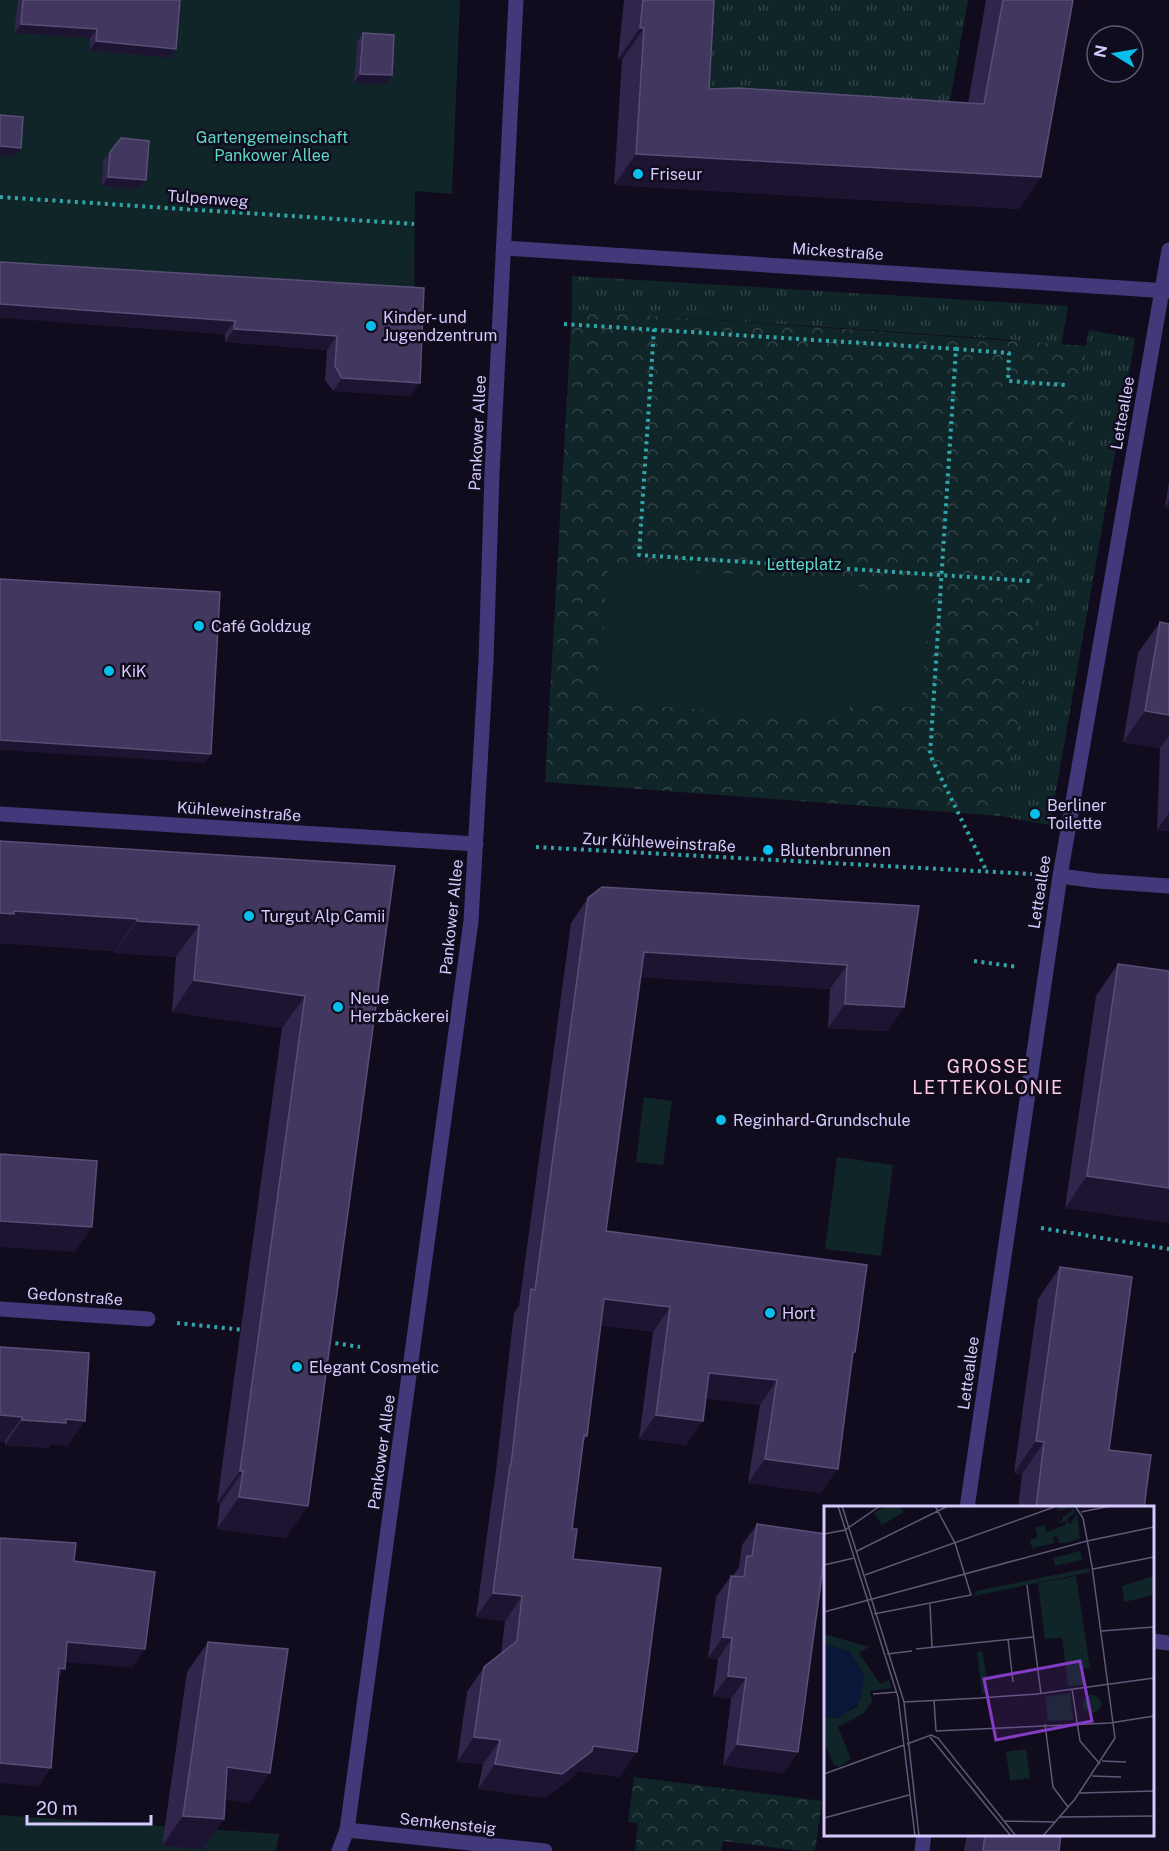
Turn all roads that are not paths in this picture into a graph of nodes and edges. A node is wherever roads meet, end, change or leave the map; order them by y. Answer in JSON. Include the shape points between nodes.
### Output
{"nodes":[{"id":1,"x":516,"y":0,"type":"edge"},
{"id":2,"x":504,"y":248,"type":"junction"},
{"id":3,"x":1169,"y":250,"type":"edge"},
{"id":4,"x":1165,"y":291,"type":"edge"},
{"id":5,"x":0,"y":814,"type":"edge"},
{"id":6,"x":476,"y":844,"type":"junction"},
{"id":7,"x":1060,"y":876,"type":"junction"},
{"id":8,"x":1169,"y":886,"type":"edge"},
{"id":9,"x":0,"y":1309,"type":"edge"},
{"id":10,"x":148,"y":1319,"type":"road end"},
{"id":11,"x":967,"y":1506,"type":"edge"},
{"id":12,"x":1154,"y":1641,"type":"edge"},
{"id":13,"x":1169,"y":1643,"type":"edge"},
{"id":14,"x":347,"y":1830,"type":"junction"},
{"id":15,"x":924,"y":1836,"type":"edge"},
{"id":16,"x":339,"y":1851,"type":"edge"},
{"id":17,"x":351,"y":1851,"type":"edge"},
{"id":18,"x":545,"y":1851,"type":"edge"},
{"id":19,"x":922,"y":1851,"type":"edge"}],
"edges":[{"from":1,"to":2,"type":"street","name":"Pankower Allee"},
{"from":2,"to":4,"type":"street","name":"Mickestraße"},
{"from":2,"to":6,"type":"street","name":"Pankower Allee"},
{"from":3,"to":4,"type":"street","name":"Letteallee"},
{"from":4,"to":7,"type":"street","name":"Letteallee"},
{"from":5,"to":6,"type":"street","name":"Kühleweinstraße"},
{"from":6,"to":14,"type":"street","name":"Pankower Allee","via":[[471,921]]},
{"from":7,"to":8,"type":"street"},
{"from":7,"to":11,"type":"street","name":"Letteallee"},
{"from":9,"to":10,"type":"street","name":"Gedonstraße"},
{"from":12,"to":13,"type":"street"},
{"from":14,"to":16,"type":"street","name":"Pankower Allee"},
{"from":14,"to":17,"type":"street","name":"Pankower Allee"},
{"from":14,"to":18,"type":"street","name":"Semkensteig"},
{"from":15,"to":19,"type":"street"}]}
